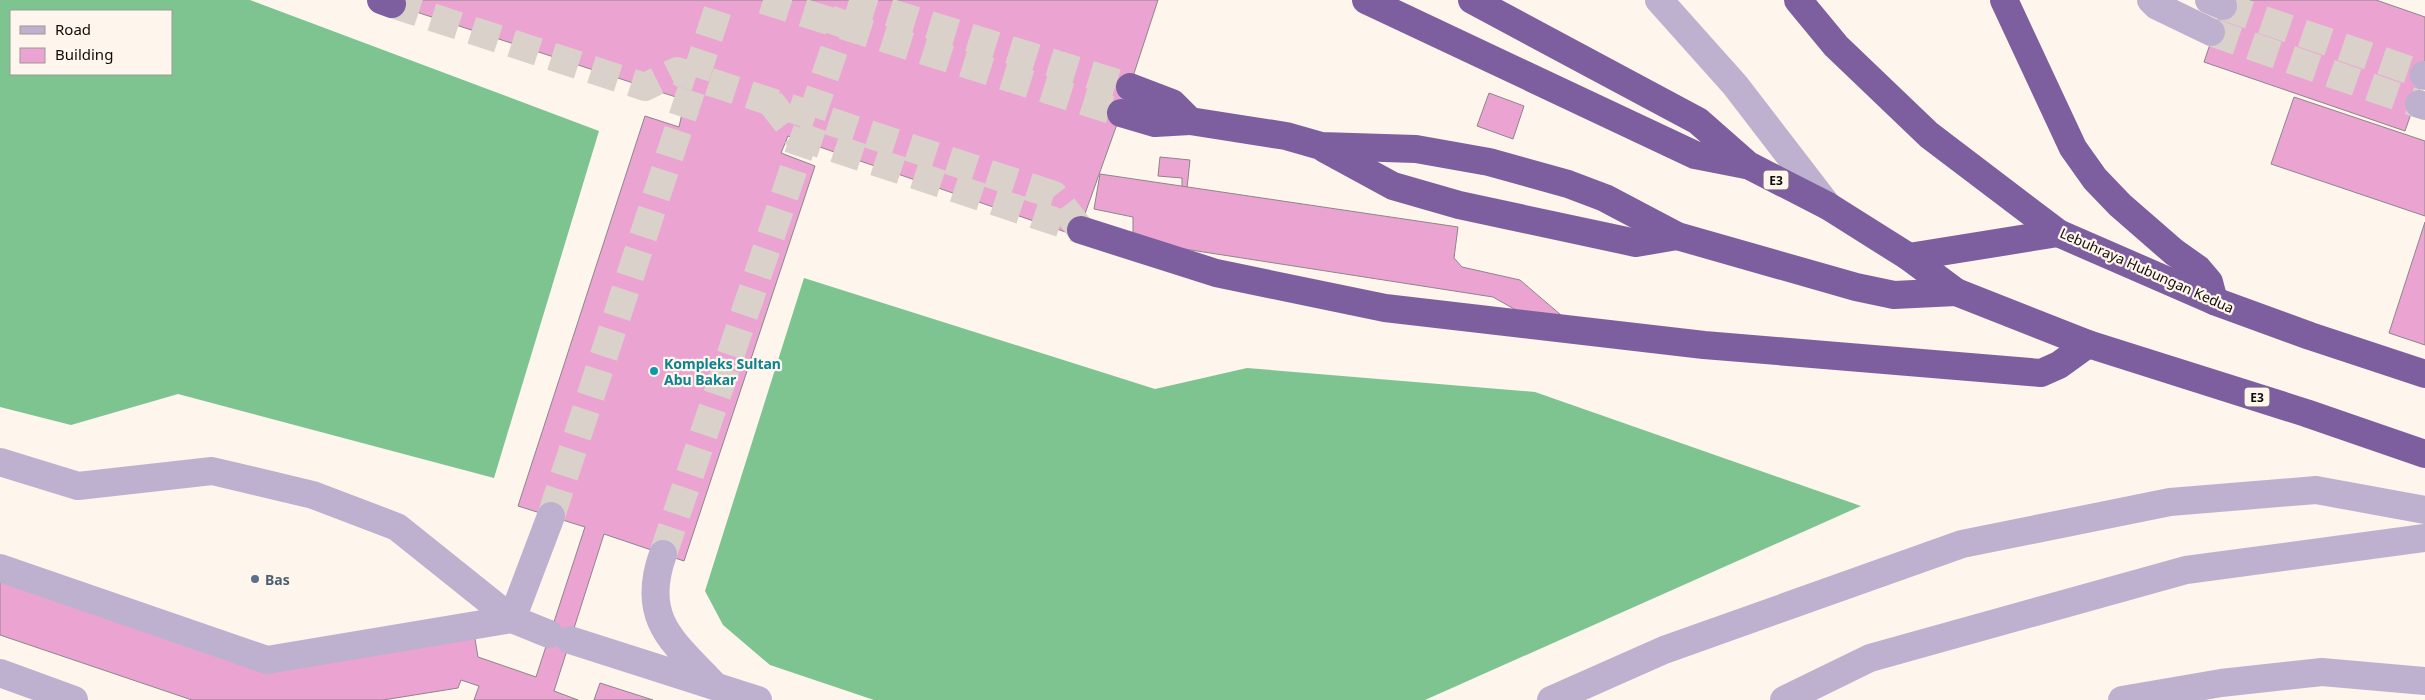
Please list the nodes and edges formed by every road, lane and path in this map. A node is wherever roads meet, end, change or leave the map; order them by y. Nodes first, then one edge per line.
1 (1366, 0) edge
2 (1472, 0) edge
3 (1659, 0) edge
4 (1798, 0) edge
5 (2004, 0) edge
6 (2151, 0) edge
7 (2211, 32) tunnel mouth
8 (1130, 87) tunnel mouth
9 (1121, 114) tunnel mouth
10 (1190, 121) junction
11 (1320, 146) junction
12 (1748, 165) junction
13 (1828, 206) junction
14 (1081, 230) dead end
15 (2058, 233) junction
16 (1677, 236) junction
17 (1909, 257) junction
18 (1956, 292) junction
19 (2214, 301) junction
20 (2088, 344) junction
21 (2425, 374) edge
22 (2425, 454) edge
23 (0, 462) edge
24 (2425, 510) edge
25 (551, 516) tunnel mouth
26 (2425, 538) edge
27 (663, 554) tunnel mouth
28 (0, 568) edge
29 (512, 619) junction
30 (0, 673) edge
31 (2425, 681) edge
32 (714, 685) junction
33 (2169, 696) edge
34 (74, 700) edge
35 (758, 700) edge
36 (1551, 700) edge
37 (1784, 700) edge
38 (2122, 700) edge

1 - 12 highway
2 - 12 highway, E3
3 - 13 lane
4 - 15 highway, Lebuhraya Hubungan Kedua
5 - 19 highway
6 - 7 lane
8 - 10 highway
9 - 10 highway
10 - 11 highway
11 - 16 highway
11 - 16 highway
12 - 13 highway, E3
13 - 17 highway, E3
14 - 20 highway
15 - 17 highway
15 - 19 highway, Lebuhraya Hubungan Kedua
16 - 18 highway
17 - 18 highway, E3
18 - 20 highway, E3
19 - 21 highway, Lebuhraya Hubungan Kedua
20 - 22 highway, E3
23 - 29 lane
24 - 36 lane
25 - 29 lane
26 - 37 lane
27 - 32 lane
28 - 29 lane
29 - 32 lane
30 - 34 lane
31 - 33 lane
32 - 35 lane
33 - 38 lane

